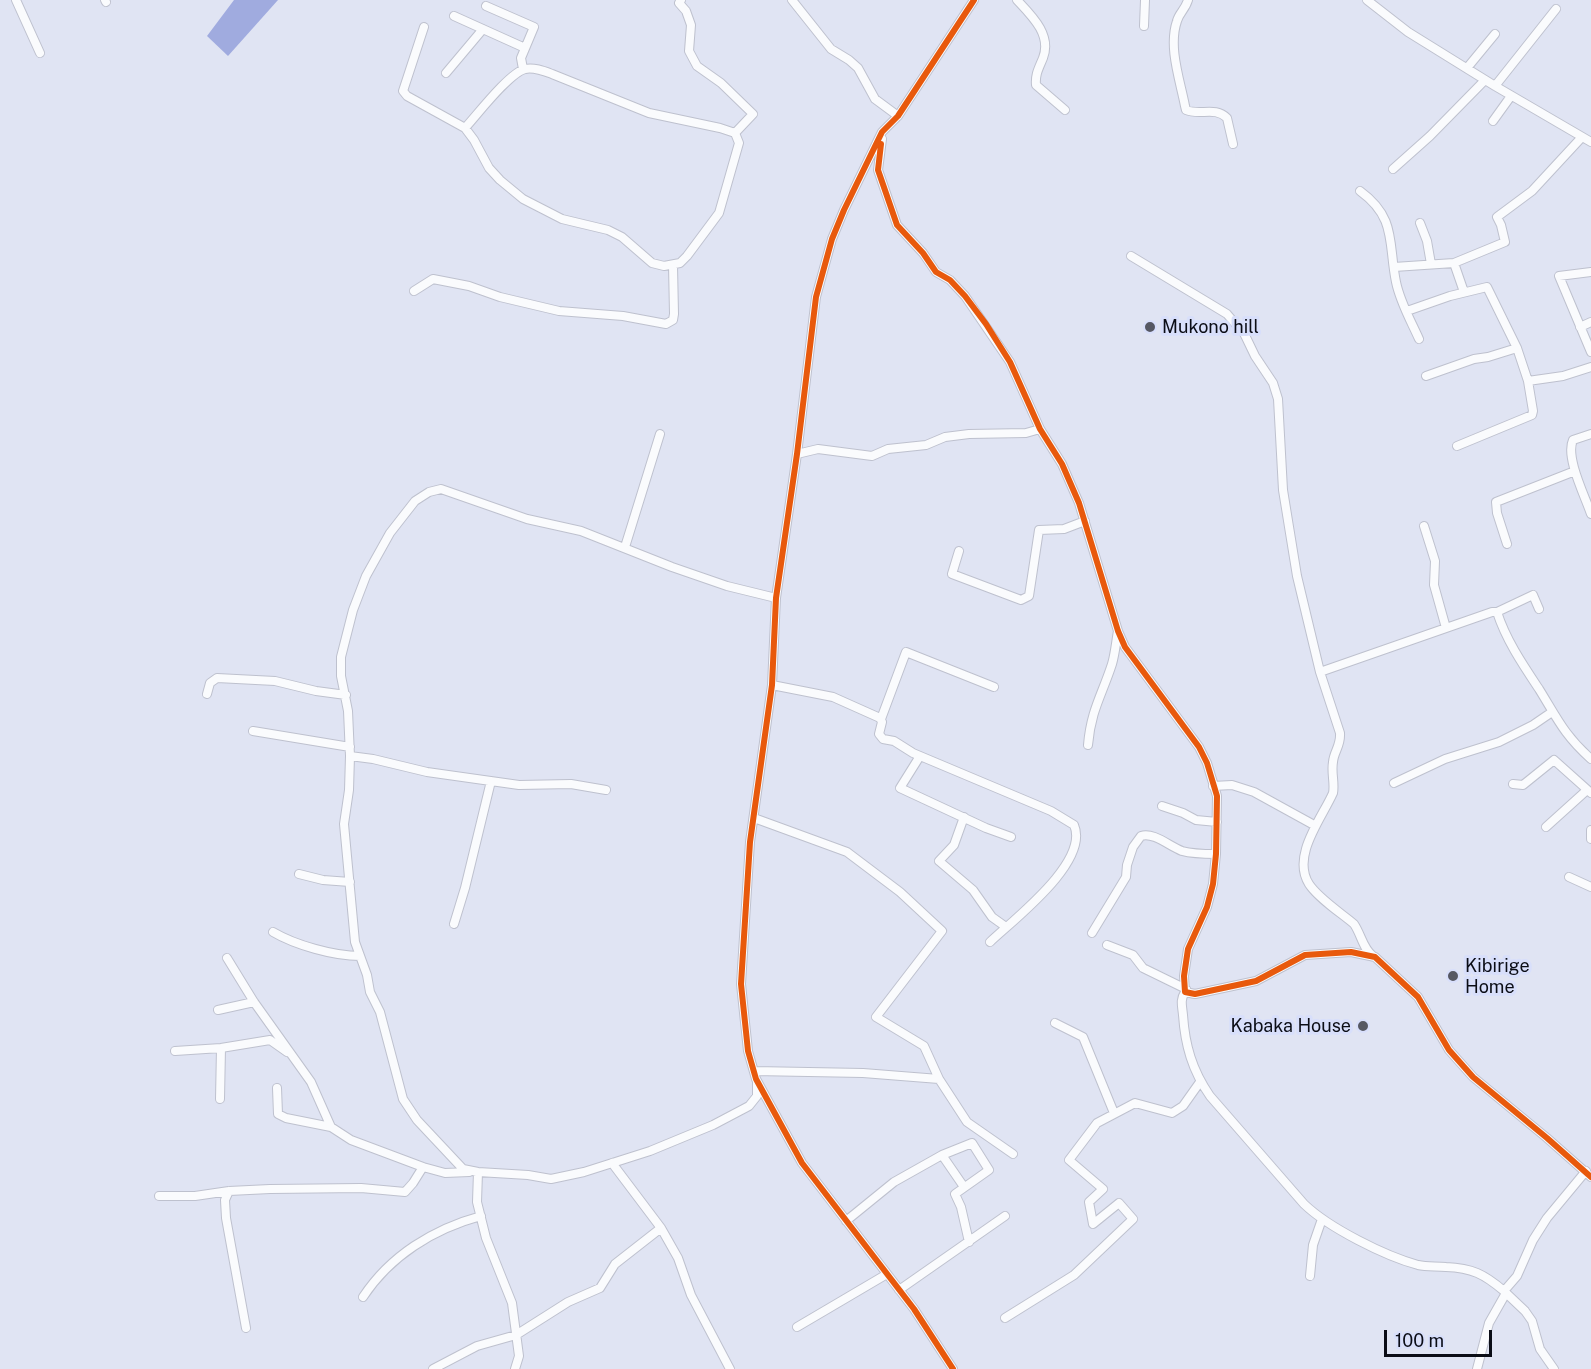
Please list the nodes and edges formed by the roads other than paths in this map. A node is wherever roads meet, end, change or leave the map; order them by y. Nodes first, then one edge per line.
1 (16, 0) edge
2 (681, 0) edge
3 (792, 0) edge
4 (974, 0) edge
5 (1017, 0) edge
6 (1145, 0) edge
7 (1188, 0) edge
8 (1367, 0) edge
9 (1383, 0) edge
10 (486, 6) dead end
11 (1378, 9) junction
12 (1556, 9) dead end
13 (454, 16) dead end
14 (1144, 26) dead end
15 (424, 27) dead end
16 (483, 29) junction
17 (1495, 34) dead end
18 (525, 48) junction
19 (40, 53) dead end
20 (1467, 68) junction
21 (523, 69) junction
22 (446, 73) dead end
23 (1485, 80) junction
24 (1495, 86) junction
25 (1511, 96) junction
26 (1065, 110) dead end
27 (898, 116) junction
28 (1493, 121) dead end
29 (465, 128) junction
30 (882, 132) junction
31 (735, 133) junction
32 (1588, 139) edge
33 (1233, 144) dead end
34 (1393, 169) dead end
35 (1360, 191) dead end
36 (1420, 223) dead end
37 (1131, 256) dead end
38 (1454, 263) junction
39 (1431, 264) junction
40 (673, 265) junction
41 (1394, 267) junction
42 (1591, 272) edge
43 (414, 291) dead end
44 (1464, 292) junction
45 (1407, 311) junction
46 (1591, 322) edge
47 (1580, 327) junction
48 (1419, 339) dead end
49 (1517, 348) junction
50 (1591, 352) edge
51 (1591, 367) edge
52 (1426, 376) dead end
53 (1528, 381) junction
54 (1041, 429) junction
55 (660, 434) dead end
56 (1591, 434) edge
57 (1457, 446) dead end
58 (797, 454) junction
59 (1575, 471) junction
60 (1591, 514) edge
61 (1085, 521) junction
62 (1424, 526) dead end
63 (1507, 544) dead end
64 (625, 547) junction
65 (959, 551) dead end
66 (776, 598) junction
67 (1539, 609) dead end
68 (1497, 612) junction
69 (1446, 628) junction
70 (1118, 632) junction
71 (1320, 672) junction
72 (772, 685) junction
73 (993, 687) dead end
74 (207, 694) dead end
75 (346, 695) junction
76 (1552, 712) junction
77 (881, 719) junction
78 (254, 731) dead end
79 (1088, 745) dead end
80 (350, 751) junction
81 (920, 756) junction
82 (1591, 759) edge
83 (491, 781) junction
84 (1394, 783) dead end
85 (1513, 784) dead end
86 (1213, 786) junction
87 (606, 790) dead end
88 (1589, 791) edge
89 (1162, 806) dead end
90 (964, 817) junction
91 (754, 818) junction
92 (1217, 822) junction
93 (1546, 827) dead end
94 (1314, 828) junction
95 (1591, 830) edge
96 (1011, 837) dead end
97 (1591, 839) edge
98 (1216, 854) junction
99 (299, 874) dead end
100 (1569, 877) dead end
101 (350, 882) junction
102 (1591, 887) edge
103 (454, 924) dead end
104 (1006, 927) junction
105 (273, 932) dead end
106 (1092, 933) dead end
107 (990, 942) dead end
108 (1107, 945) dead end
109 (360, 956) junction
110 (1375, 957) junction
111 (227, 958) dead end
112 (1186, 991) junction
113 (254, 1002) junction
114 (218, 1010) dead end
115 (1055, 1023) dead end
116 (273, 1029) junction
117 (270, 1040) junction
118 (221, 1048) junction
119 (175, 1051) dead end
120 (291, 1054) junction
121 (755, 1075) junction
122 (939, 1079) junction
123 (1200, 1082) junction
124 (277, 1088) dead end
125 (220, 1099) dead end
126 (1114, 1113) junction
127 (332, 1127) junction
128 (1013, 1154) dead end
129 (942, 1155) junction
130 (612, 1163) junction
131 (423, 1167) junction
132 (474, 1172) junction
133 (1588, 1174) edge
134 (964, 1187) junction
135 (229, 1191) junction
136 (159, 1196) dead end
137 (481, 1216) junction
138 (1005, 1216) dead end
139 (1322, 1218) junction
140 (846, 1221) junction
141 (661, 1228) junction
142 (969, 1242) junction
143 (887, 1274) junction
144 (1310, 1276) dead end
145 (900, 1290) junction
146 (1505, 1292) junction
147 (363, 1297) dead end
148 (1005, 1318) dead end
149 (797, 1326) dead end
150 (246, 1328) dead end
151 (516, 1335) junction
152 (434, 1369) edge
153 (515, 1369) edge
154 (730, 1369) edge
155 (953, 1369) edge
156 (1477, 1369) edge
157 (1554, 1369) edge

1 - 19 street
2 - 31 street
3 - 27 street
4 - 27 street
5 - 26 street
6 - 14 street
7 - 33 street
8 - 11 street
9 - 11 street
10 - 18 street
11 - 20 street
12 - 24 street
13 - 16 street
15 - 29 street
16 - 18 street
16 - 22 street
17 - 20 street
18 - 21 street
20 - 23 street
21 - 29 street
21 - 31 street
23 - 24 street
23 - 34 street
24 - 25 street
25 - 28 street
25 - 32 street
27 - 30 street
29 - 40 street
30 - 54 street
30 - 58 street
31 - 40 street
32 - 38 street
35 - 41 street
36 - 39 street
37 - 71 street
38 - 39 street
38 - 44 street
39 - 41 street
40 - 43 street
41 - 45 street
42 - 47 street
44 - 45 street
44 - 49 street
45 - 48 street
46 - 47 street
47 - 50 street
49 - 52 street
49 - 53 street
51 - 53 street
53 - 57 street
54 - 58 street
54 - 61 street
55 - 64 street
56 - 59 street
58 - 66 street
59 - 60 street
59 - 63 street
61 - 65 street
61 - 70 street
62 - 69 street
64 - 66 street
64 - 75 street
66 - 72 street
67 - 68 street
68 - 69 street
68 - 76 street
69 - 71 street
70 - 79 street
70 - 86 street
71 - 94 street
72 - 77 street
72 - 91 street
73 - 77 street
74 - 75 street
75 - 80 street
76 - 82 street
76 - 84 street
77 - 81 street
78 - 80 street
80 - 83 street
80 - 101 street
81 - 90 street
81 - 104 street
83 - 87 street
83 - 103 street
85 - 88 street
86 - 92 street
86 - 94 street
88 - 93 street
89 - 92 street
90 - 96 street
90 - 104 street
91 - 121 street
91 - 122 street
92 - 98 street
94 - 110 street
95 - 97 street
98 - 106 street
98 - 112 street
99 - 101 street
100 - 102 street
101 - 109 street
104 - 107 street
105 - 109 street
108 - 112 street
109 - 132 street
110 - 112 street
110 - 133 street
111 - 113 street
112 - 123 street
113 - 114 street
113 - 116 street
115 - 126 street
116 - 117 street
116 - 120 street
117 - 118 street
117 - 120 street
118 - 119 street
118 - 125 street
120 - 127 street
121 - 122 street
121 - 130 street
121 - 140 street
122 - 128 street
123 - 126 street
123 - 139 street
124 - 127 street
126 - 148 street
127 - 131 street
129 - 134 street
129 - 134 street
129 - 140 street
130 - 132 street
130 - 141 street
131 - 132 street
131 - 135 street
132 - 137 street
133 - 146 street
134 - 142 street
135 - 136 street
135 - 150 street
137 - 147 street
137 - 151 street
138 - 142 street
139 - 144 street
139 - 146 street
140 - 143 street
141 - 151 street
141 - 154 street
142 - 145 street
143 - 145 street
143 - 149 street
145 - 155 street
146 - 156 street
146 - 157 street
151 - 152 street
151 - 153 street

